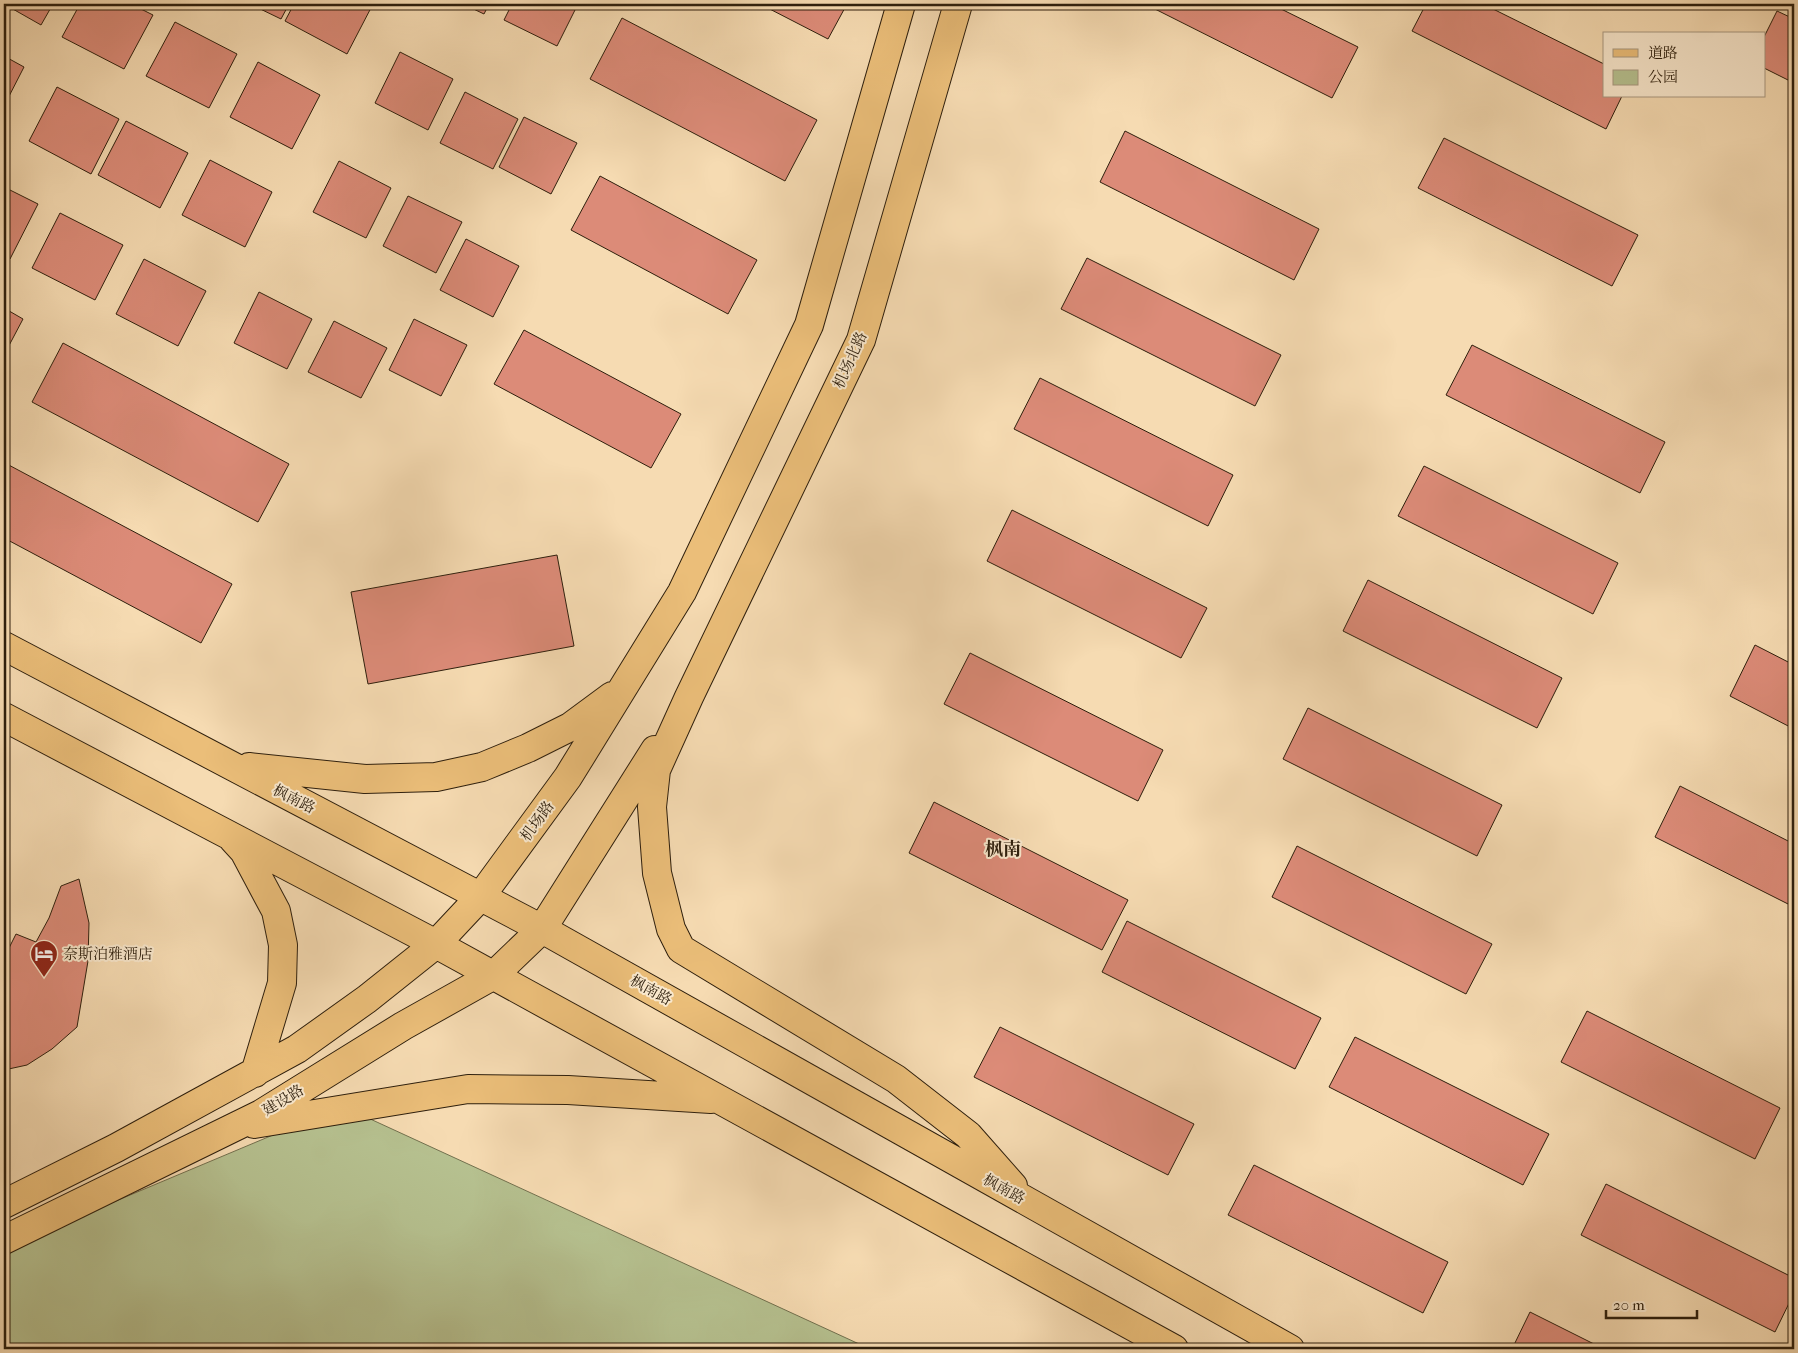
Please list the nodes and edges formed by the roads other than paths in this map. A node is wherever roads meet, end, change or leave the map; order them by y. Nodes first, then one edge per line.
1 (901, 4) edge
2 (958, 4) edge
3 (4, 646) edge
4 (624, 688) junction
5 (689, 697) junction
6 (4, 717) edge
7 (229, 765) junction
8 (228, 834) junction
9 (481, 896) junction
10 (542, 928) junction
11 (436, 944) junction
12 (494, 976) junction
13 (255, 1073) junction
14 (721, 1100) junction
15 (233, 1128) junction
16 (1029, 1203) junction
17 (4, 1204) edge
18 (4, 1240) edge
19 (1174, 1349) edge
20 (1290, 1349) edge

1 - 4 main road
2 - 5 main road, 机场北路
3 - 7 main road, 枫南路
4 - 7 main road
4 - 9 main road, 机场路
5 - 10 main road
5 - 16 main road
6 - 8 main road
7 - 9 main road, 枫南路
8 - 11 main road
8 - 13 main road
9 - 10 main road, 枫南路
9 - 11 main road, 机场路
10 - 12 main road, 建设路
10 - 16 main road, 枫南路
11 - 12 main road
11 - 13 main road
12 - 14 main road
12 - 15 main road, 建设路
13 - 17 main road
14 - 15 main road
14 - 19 main road
15 - 18 main road, 建设路
16 - 20 main road, 枫南路

